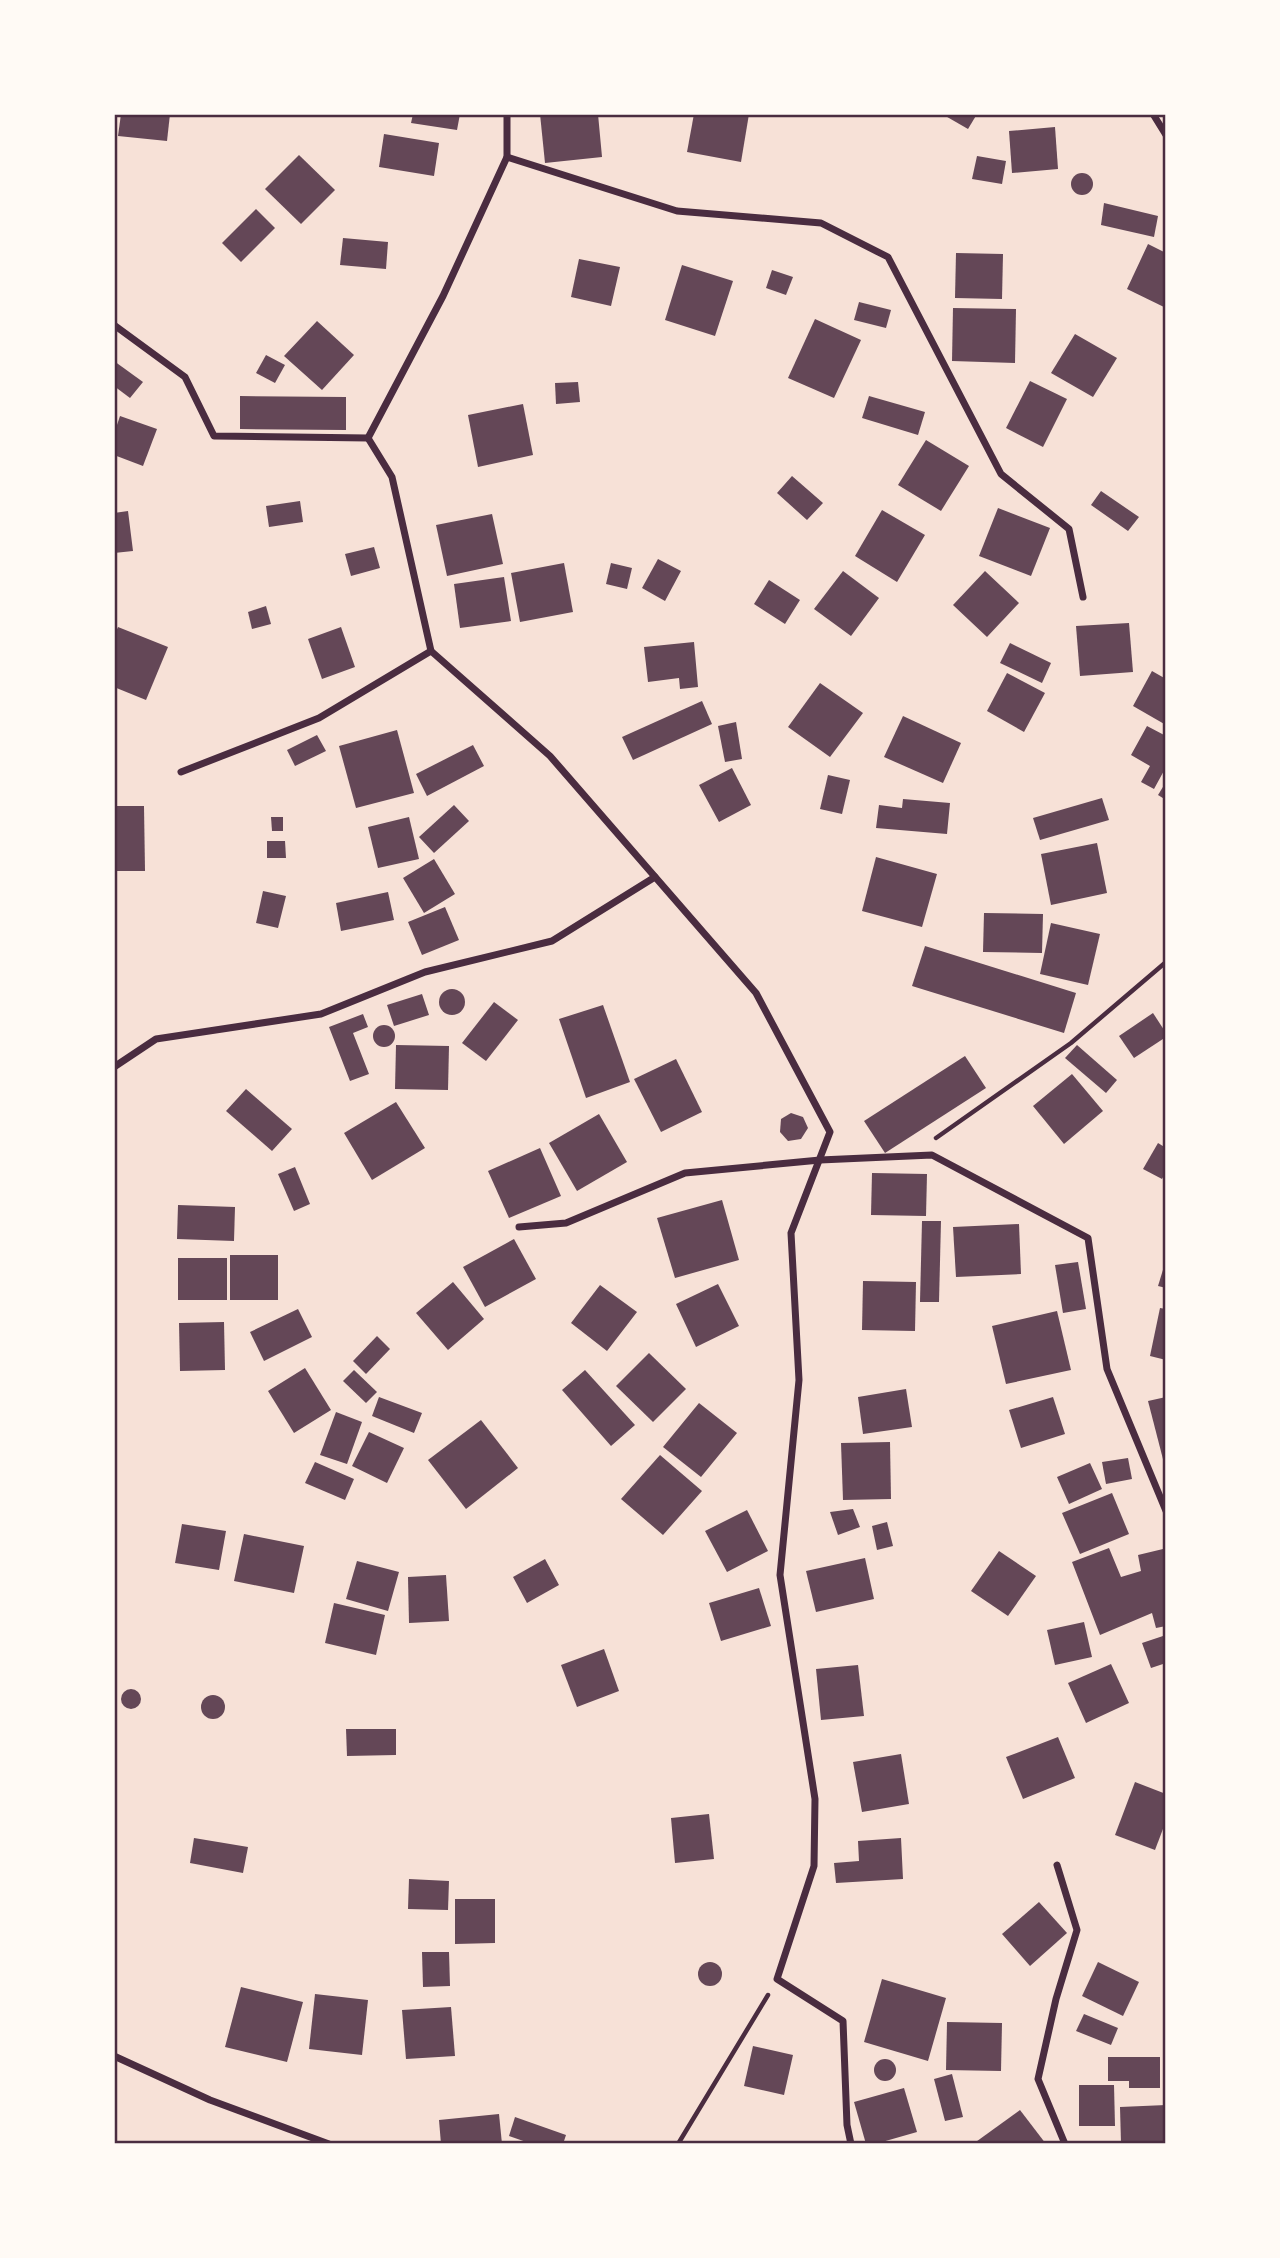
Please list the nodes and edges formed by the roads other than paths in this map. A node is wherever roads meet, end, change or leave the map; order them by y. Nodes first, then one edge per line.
1 (507, 114) edge
2 (1153, 114) edge
3 (1166, 135) edge
4 (507, 157) junction
5 (114, 325) edge
6 (368, 438) junction
7 (1083, 597) dead end
8 (432, 651) junction
9 (181, 772) dead end
10 (655, 877) junction
11 (114, 1067) edge
12 (820, 1160) junction
13 (519, 1227) dead end
14 (1166, 1511) edge
15 (1057, 1865) dead end
16 (114, 2056) edge
17 (329, 2144) edge
18 (850, 2144) edge
19 (1065, 2144) edge

1 - 4 street
2 - 3 street
4 - 6 street
4 - 7 street
5 - 6 street
6 - 8 street
8 - 9 street
8 - 10 street
10 - 11 street
10 - 12 street
12 - 13 street
12 - 14 street
12 - 18 street
15 - 19 street
16 - 17 street

